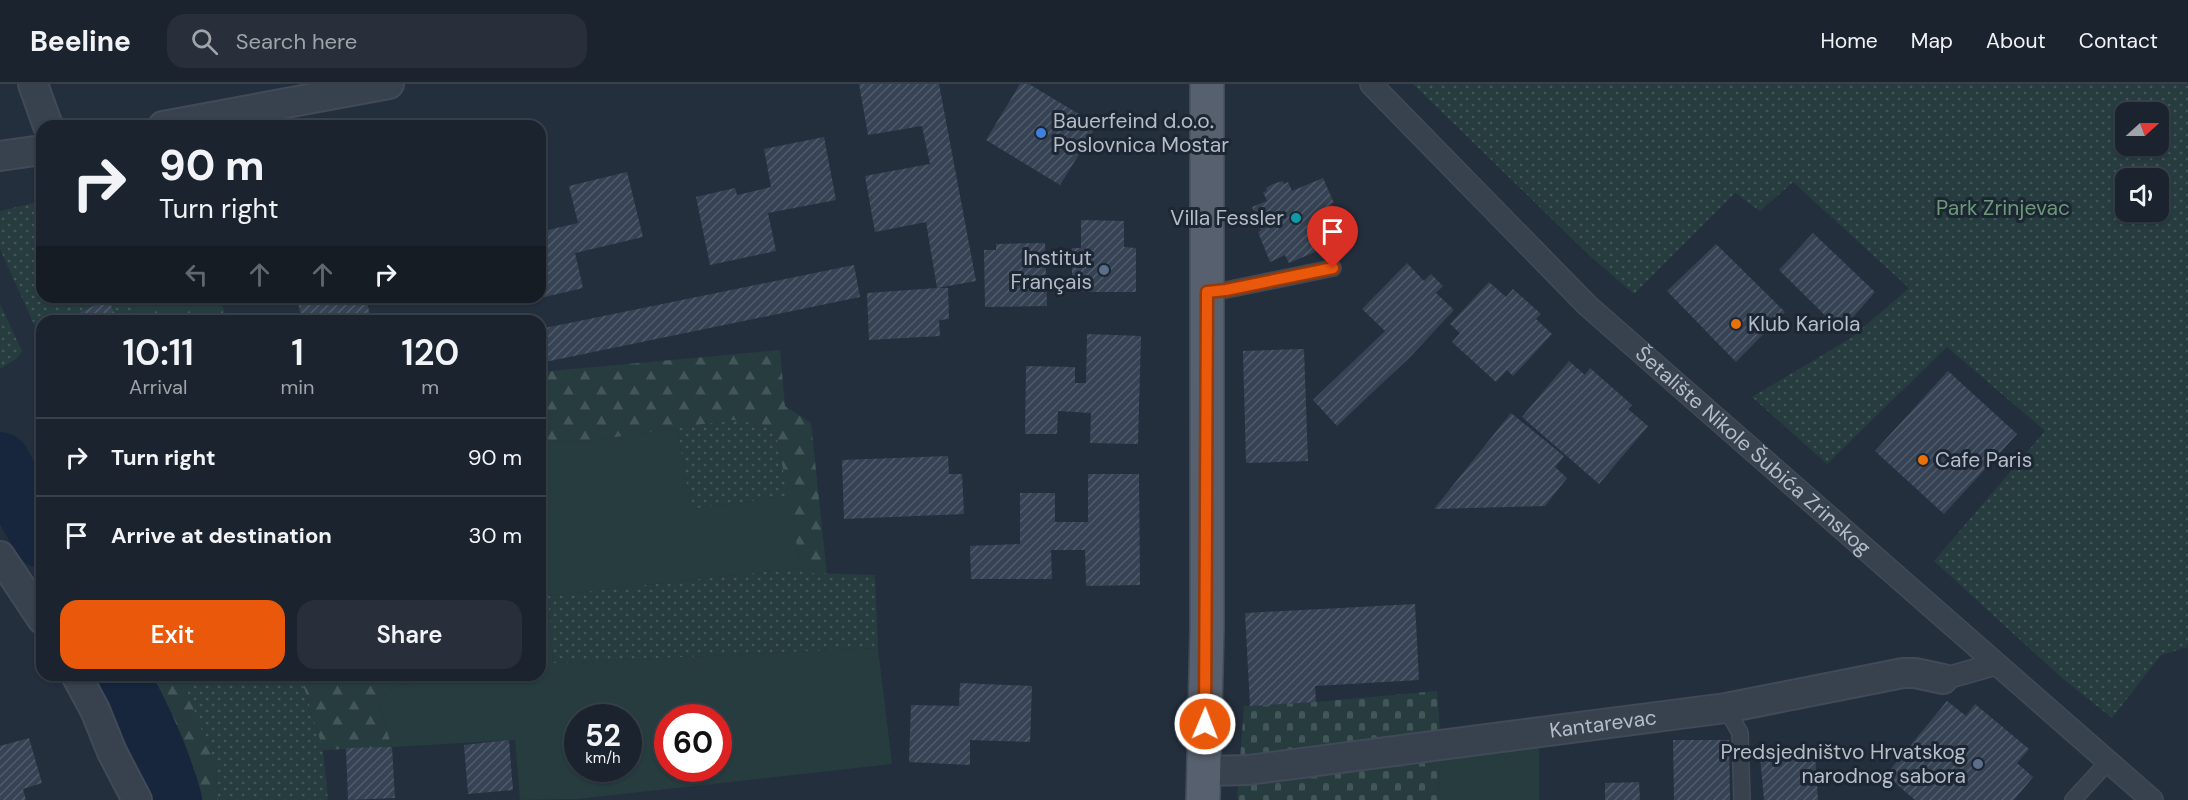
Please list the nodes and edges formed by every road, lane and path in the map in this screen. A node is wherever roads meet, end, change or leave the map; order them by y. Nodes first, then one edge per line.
1 (33, 84) edge
2 (389, 84) edge
3 (1207, 84) edge
4 (1371, 84) edge
5 (46, 120) edge
6 (195, 120) edge
7 (36, 151) edge
8 (0, 156) edge
9 (1333, 268) dead end
10 (1207, 292) junction
11 (0, 556) edge
12 (36, 610) edge
13 (1996, 664) junction
14 (1943, 679) joint
15 (79, 681) edge
16 (1726, 708) junction
17 (2108, 762) junction
18 (1204, 785) edge
19 (137, 800) edge
20 (1742, 800) edge
21 (2073, 800) edge
22 (2152, 800) edge

1 - 5 street
2 - 6 street
3 - 10 main road
4 - 13 street, Šetalište Nikole Šubića Zrinskog
7 - 8 street
9 - 10 lane
10 - 18 main road
11 - 12 street
13 - 14 street, Kantarevac
13 - 17 street, Šetalište Nikole Šubića Zrinskog
14 - 16 street, Kantarevac
15 - 19 street
16 - 18 street, Kantarevac
16 - 20 lane
17 - 21 lane
17 - 22 street, Šetalište Nikole Šubića Zrinskog

